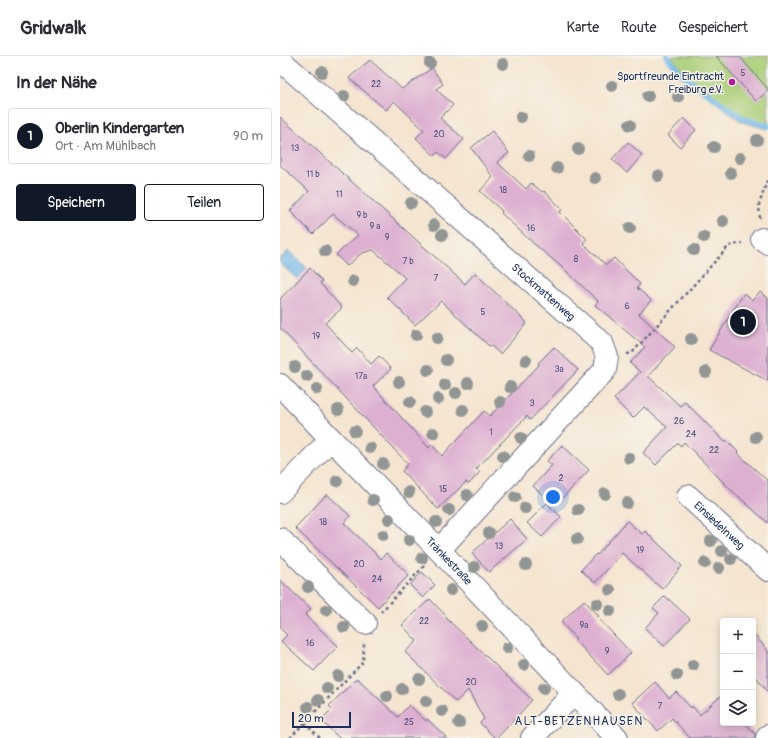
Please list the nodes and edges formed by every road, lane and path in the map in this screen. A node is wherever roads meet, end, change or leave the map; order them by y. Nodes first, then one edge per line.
1 (280, 60) edge
2 (768, 178) edge
3 (765, 241) edge
4 (607, 357) junction
5 (280, 385) edge
6 (331, 439) junction
7 (280, 492) edge
8 (688, 496) dead end
9 (280, 539) edge
10 (439, 550) junction
11 (768, 570) edge
12 (365, 622) dead end
13 (574, 693) junction
14 (305, 723) dead end
15 (320, 738) edge
16 (532, 738) edge
17 (617, 738) edge

1 - 4 street, Stockmattenweg
2 - 3 path
3 - 4 path
4 - 10 street
5 - 6 street, Tränkestraße
6 - 7 street
6 - 10 street, Tränkestraße
8 - 11 street, Einsiedelnweg
9 - 12 street
10 - 13 street, Tränkestraße
13 - 16 street
13 - 17 street, Tränkestraße
14 - 15 path

